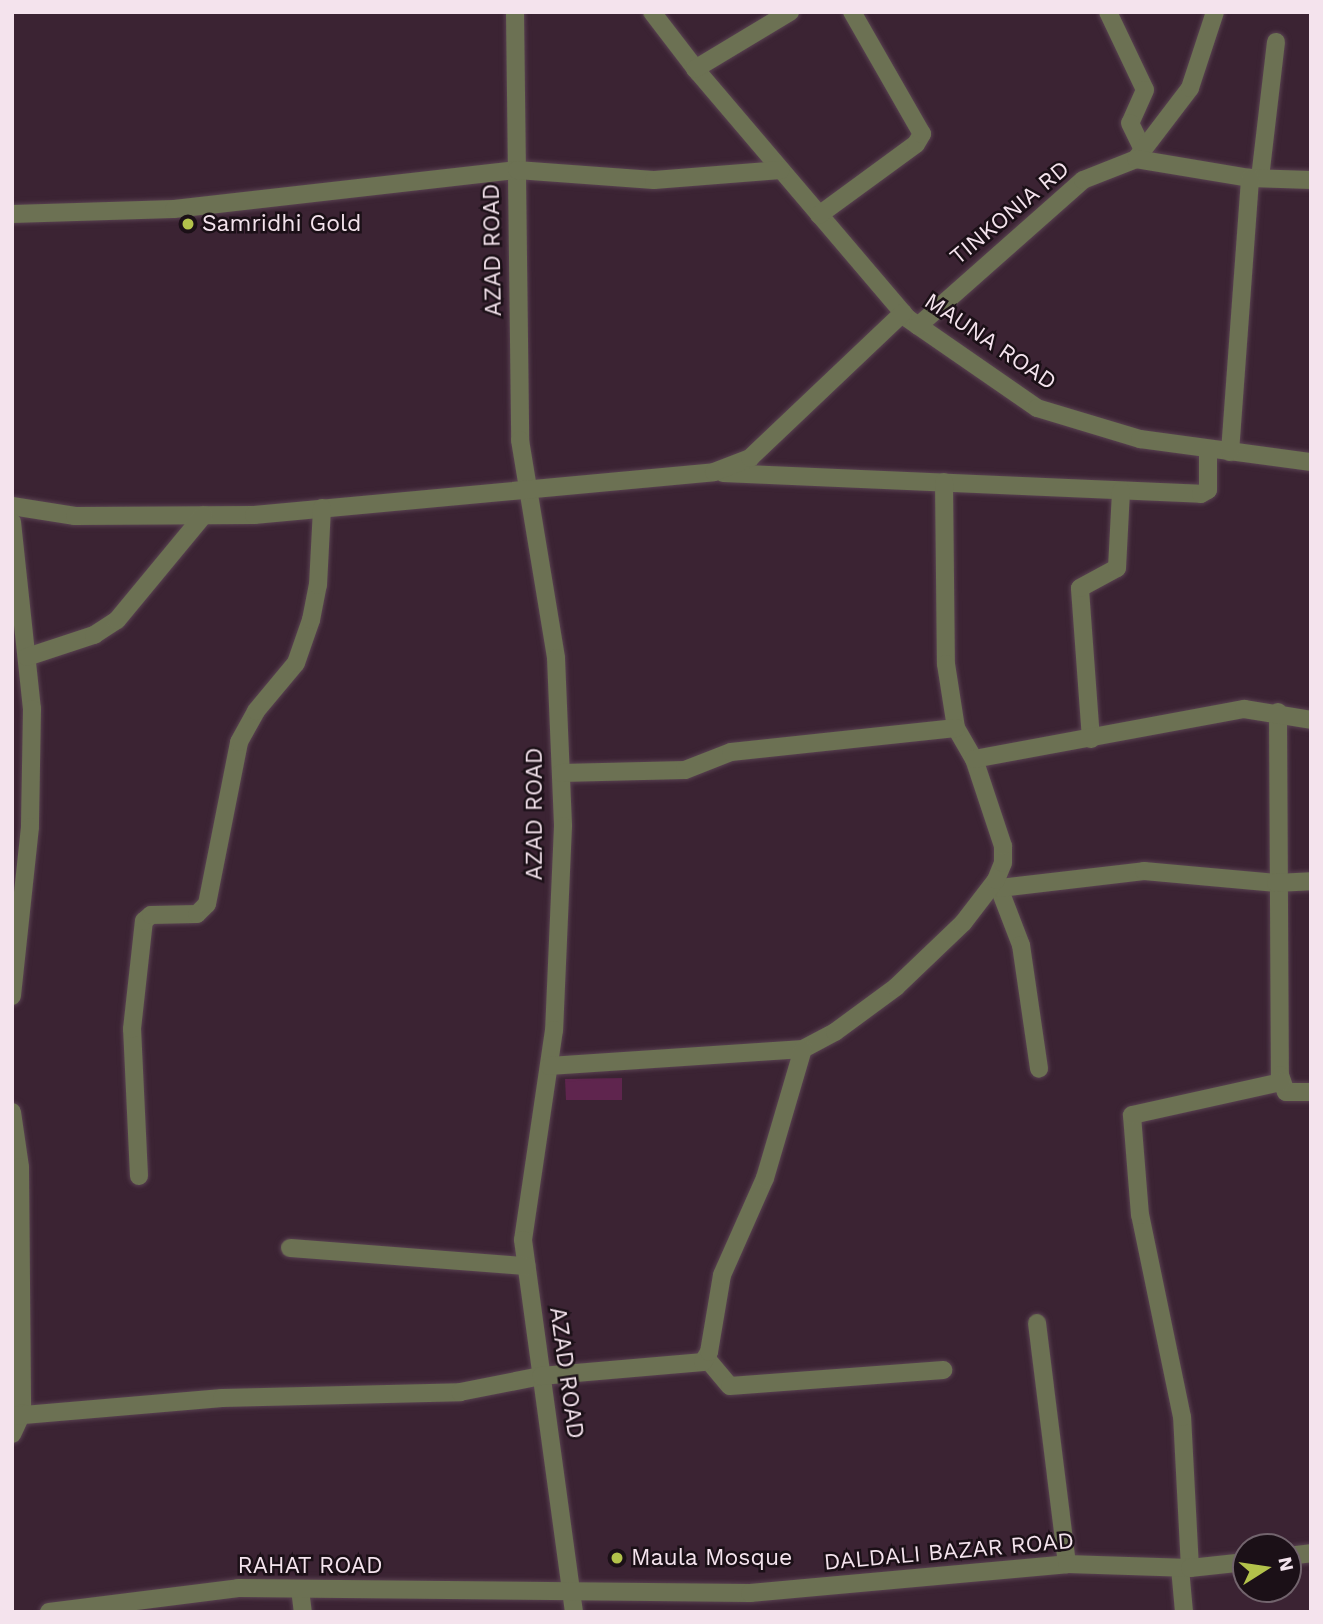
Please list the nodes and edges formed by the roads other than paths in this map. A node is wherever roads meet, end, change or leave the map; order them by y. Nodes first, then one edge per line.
1 (515, 12) edge
2 (652, 12) edge
3 (790, 12) edge
4 (852, 12) edge
5 (1108, 12) edge
6 (1215, 12) edge
7 (1276, 42) dead end
8 (695, 69) junction
9 (1140, 155) junction
10 (517, 170) junction
11 (780, 170) junction
12 (1255, 178) junction
13 (1311, 180) edge
14 (12, 214) edge
15 (819, 215) junction
16 (902, 313) junction
17 (918, 326) junction
18 (1208, 449) junction
19 (1230, 452) junction
20 (1311, 462) edge
21 (714, 472) junction
22 (944, 482) junction
23 (525, 488) junction
24 (1121, 491) junction
25 (12, 506) edge
26 (322, 508) junction
27 (204, 515) junction
28 (12, 522) edge
29 (27, 657) junction
30 (1278, 712) junction
31 (1311, 720) edge
32 (956, 728) junction
33 (1091, 740) junction
34 (974, 759) junction
35 (561, 773) junction
36 (1311, 881) edge
37 (1276, 883) junction
38 (998, 884) junction
39 (12, 996) edge
40 (803, 1049) junction
41 (549, 1066) junction
42 (1039, 1069) dead end
43 (1281, 1082) junction
44 (1311, 1092) edge
45 (12, 1112) edge
46 (16, 1168) edge
47 (139, 1176) dead end
48 (290, 1248) dead end
49 (526, 1266) junction
50 (1037, 1323) dead end
51 (707, 1359) junction
52 (943, 1370) dead end
53 (541, 1377) junction
54 (17, 1414) edge
55 (12, 1434) edge
56 (1232, 1563) edge
57 (1067, 1564) junction
58 (1185, 1568) junction
59 (300, 1589) junction
60 (573, 1593) junction
61 (49, 1612) edge
62 (303, 1612) edge
63 (574, 1612) edge
64 (1184, 1612) edge

1 - 10 street, AZAD ROAD
2 - 8 street, MAUNA ROAD
3 - 8 street
4 - 15 street
5 - 9 street
6 - 9 street
7 - 12 street
8 - 11 street, MAUNA ROAD
9 - 12 street
9 - 17 street, TINKONIA RD
10 - 11 street
10 - 14 street
10 - 23 street, AZAD ROAD
11 - 15 street, MAUNA ROAD
12 - 13 street
12 - 19 street
15 - 16 street, MAUNA ROAD
16 - 17 street, MAUNA ROAD
16 - 21 street
17 - 18 street, MAUNA ROAD
18 - 19 street, MAUNA ROAD
18 - 24 street
19 - 20 street, MAUNA ROAD
21 - 22 street
21 - 23 street
22 - 24 street
22 - 32 street
23 - 26 street
23 - 35 street, AZAD ROAD
24 - 33 street
25 - 27 street
26 - 27 street
26 - 47 street
27 - 29 street
28 - 29 street
29 - 39 street
30 - 31 street
30 - 33 street
30 - 37 street
32 - 34 street
32 - 35 street
33 - 34 street
34 - 38 street
35 - 41 street, AZAD ROAD
36 - 37 street
37 - 38 street
37 - 43 street
38 - 40 street
38 - 42 street
40 - 41 street
40 - 51 street
41 - 49 street, AZAD ROAD
43 - 44 street
43 - 58 street
45 - 46 street
46 - 54 street
48 - 49 street
49 - 53 street, AZAD ROAD
50 - 57 street
51 - 52 street
51 - 53 street
53 - 54 street
53 - 60 street, AZAD ROAD
54 - 55 street
56 - 58 street, DALDALI BAZAR ROAD
57 - 58 street, DALDALI BAZAR ROAD
57 - 60 street, DALDALI BAZAR ROAD
58 - 64 street
59 - 60 street, RAHAT ROAD
59 - 61 street, RAHAT ROAD
59 - 62 street
60 - 63 street, AZAD ROAD

